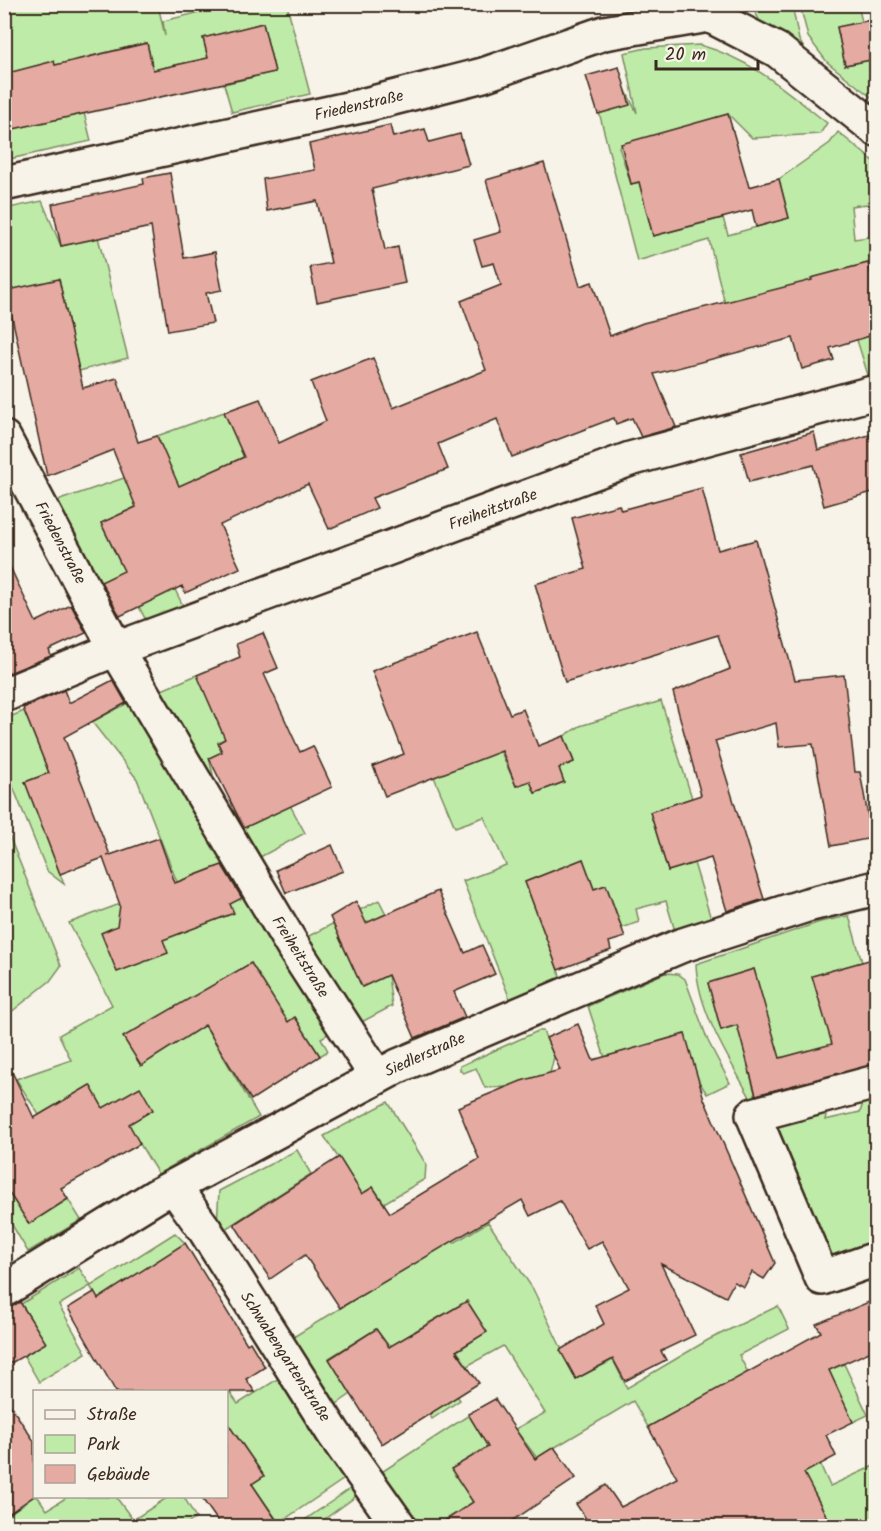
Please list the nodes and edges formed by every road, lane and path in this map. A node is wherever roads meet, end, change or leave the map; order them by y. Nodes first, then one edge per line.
1 (713, 10) edge
2 (876, 129) edge
3 (4, 184) edge
4 (876, 392) edge
5 (4, 438) edge
6 (116, 648) junction
7 (4, 695) edge
8 (876, 888) edge
9 (377, 1077) junction
10 (876, 1082) edge
11 (174, 1186) junction
12 (876, 1259) edge
13 (4, 1290) edge
14 (399, 1527) edge

1 - 2 street
1 - 3 street, Friedenstraße
4 - 6 street, Freiheitstraße
5 - 6 street, Friedenstraße
6 - 7 street, Freiheitstraße
6 - 9 street, Freiheitstraße
8 - 9 street, Siedlerstraße
9 - 11 street, Siedlerstraße
10 - 12 street
11 - 13 street, Siedlerstraße
11 - 14 street, Schwabengartenstraße

